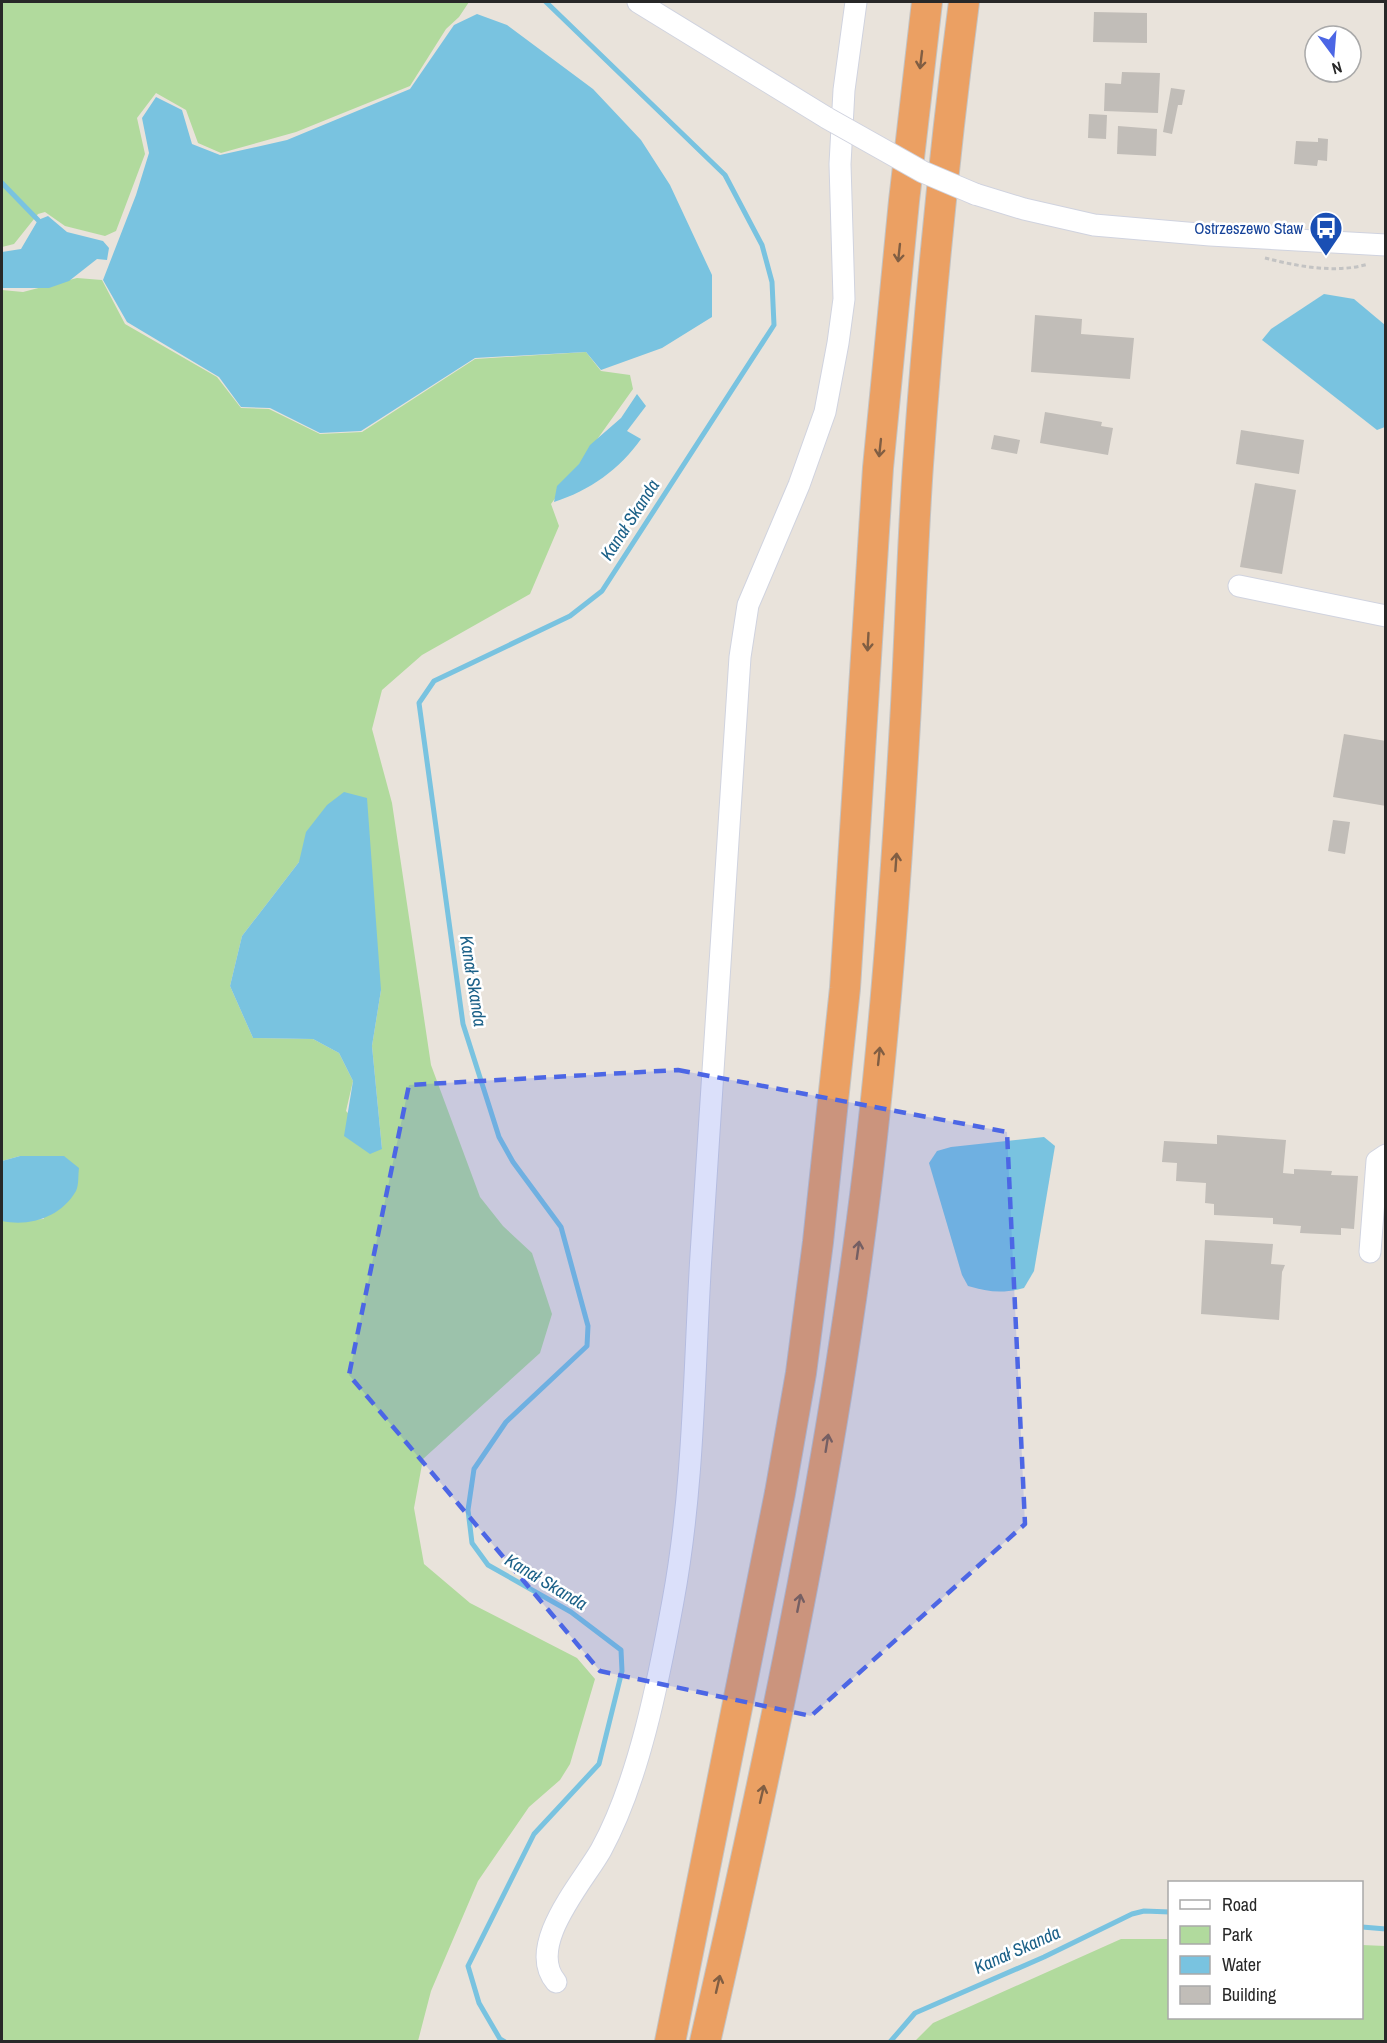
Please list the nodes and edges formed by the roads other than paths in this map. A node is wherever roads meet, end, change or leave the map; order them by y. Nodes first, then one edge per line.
1 (638, 2) edge
2 (856, 2) edge
3 (927, 2) edge
4 (964, 2) edge
5 (1386, 245) edge
6 (1239, 586) dead end
7 (1386, 616) edge
8 (1386, 1155) edge
9 (1370, 1252) dead end
10 (556, 1982) dead end
11 (670, 2042) edge
12 (705, 2042) edge

1 - 5 street, bridge
2 - 10 street
3 -> 11 highway
12 -> 4 highway
6 - 7 street
8 - 9 street

